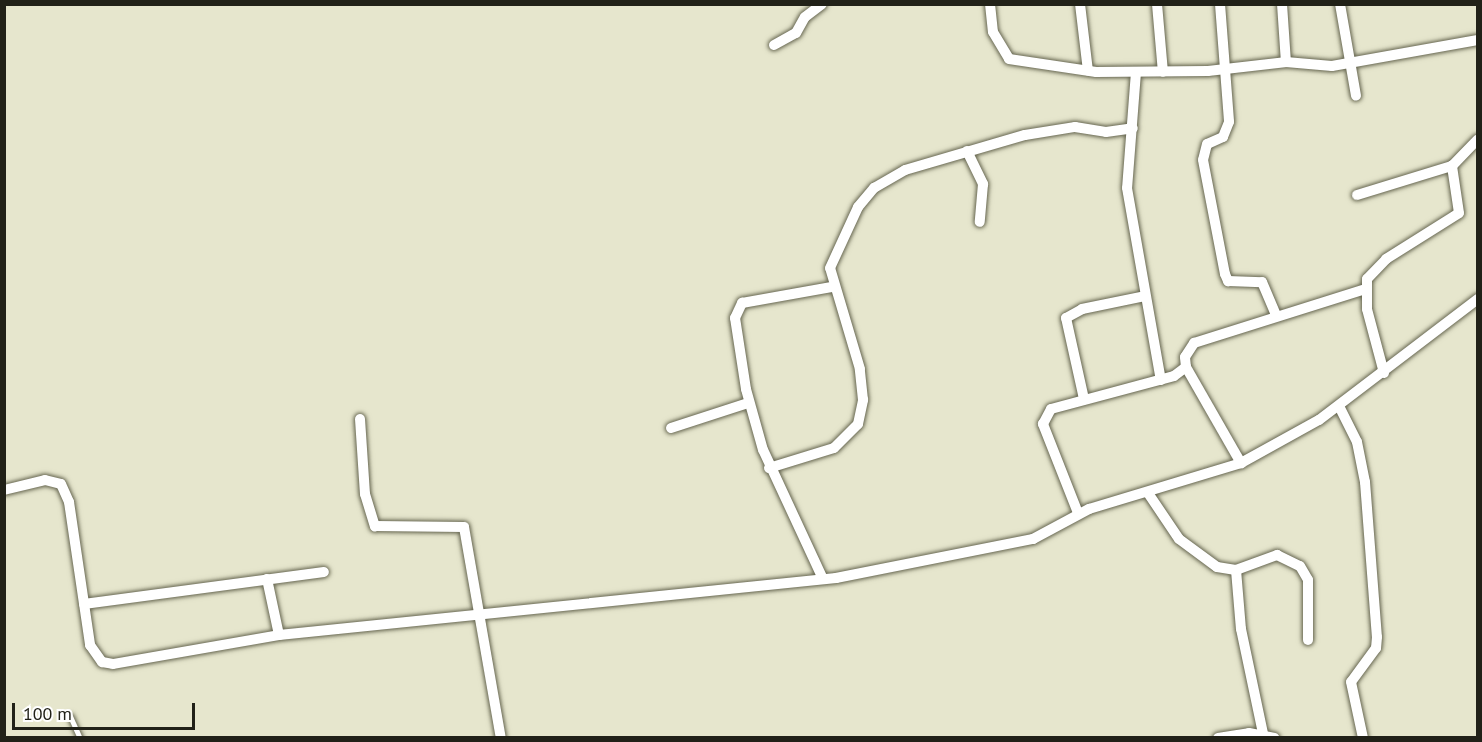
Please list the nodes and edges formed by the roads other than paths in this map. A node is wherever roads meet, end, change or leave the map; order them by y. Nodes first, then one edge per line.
1 (822, 4) edge
2 (990, 4) edge
3 (1080, 4) edge
4 (1157, 4) edge
5 (1220, 4) edge
6 (1282, 4) edge
7 (1340, 4) edge
8 (1478, 40) edge
9 (774, 45) dead end
10 (1286, 62) junction
11 (1349, 62) junction
12 (1224, 69) junction
13 (1088, 71) junction
14 (1136, 72) junction
15 (1163, 72) junction
16 (1356, 96) dead end
17 (1133, 128) junction
18 (1478, 139) edge
19 (967, 151) junction
20 (1452, 166) junction
21 (1357, 195) dead end
22 (980, 222) dead end
23 (832, 287) junction
24 (1365, 288) junction
25 (1145, 296) junction
26 (1478, 299) edge
27 (1276, 315) junction
28 (1186, 367) junction
29 (1384, 373) junction
30 (1161, 380) junction
31 (1084, 399) junction
32 (748, 403) junction
33 (1339, 406) junction
34 (360, 419) dead end
35 (671, 428) dead end
36 (1241, 463) junction
37 (769, 468) junction
38 (4, 490) edge
39 (1148, 494) junction
40 (1078, 513) junction
41 (1236, 570) junction
42 (324, 572) dead end
43 (267, 579) junction
44 (823, 579) junction
45 (84, 604) junction
46 (477, 614) junction
47 (279, 635) junction
48 (1308, 639) dead end
49 (70, 716) dead end
50 (1263, 734) junction
51 (80, 738) edge
52 (501, 738) edge
53 (1218, 738) edge
54 (1275, 738) edge
55 (1363, 738) edge

1 - 9 street
2 - 13 street
3 - 13 street
4 - 15 street
5 - 12 street
6 - 10 street
7 - 11 street
8 - 11 street
10 - 11 street
10 - 12 street
11 - 16 street
12 - 15 street
12 - 27 street
13 - 14 street
14 - 15 street
14 - 17 street
17 - 19 street
17 - 25 street
18 - 20 street
19 - 22 street
19 - 23 street
20 - 21 street
20 - 24 street
23 - 32 street
23 - 37 street
24 - 27 street
24 - 29 street
25 - 30 street
25 - 31 street
26 - 29 street
27 - 28 street
28 - 30 street
28 - 36 street
29 - 33 street
30 - 31 street
31 - 40 street
32 - 35 street
32 - 37 street
33 - 36 street
33 - 55 street
34 - 46 street
36 - 39 street
37 - 44 street
38 - 45 street
39 - 40 street
39 - 41 street
40 - 44 street
41 - 48 street
41 - 50 street
42 - 43 street
43 - 45 street
43 - 47 street
44 - 46 street
45 - 47 street
46 - 47 street
46 - 52 street
49 - 51 lane
50 - 53 street
50 - 54 street

